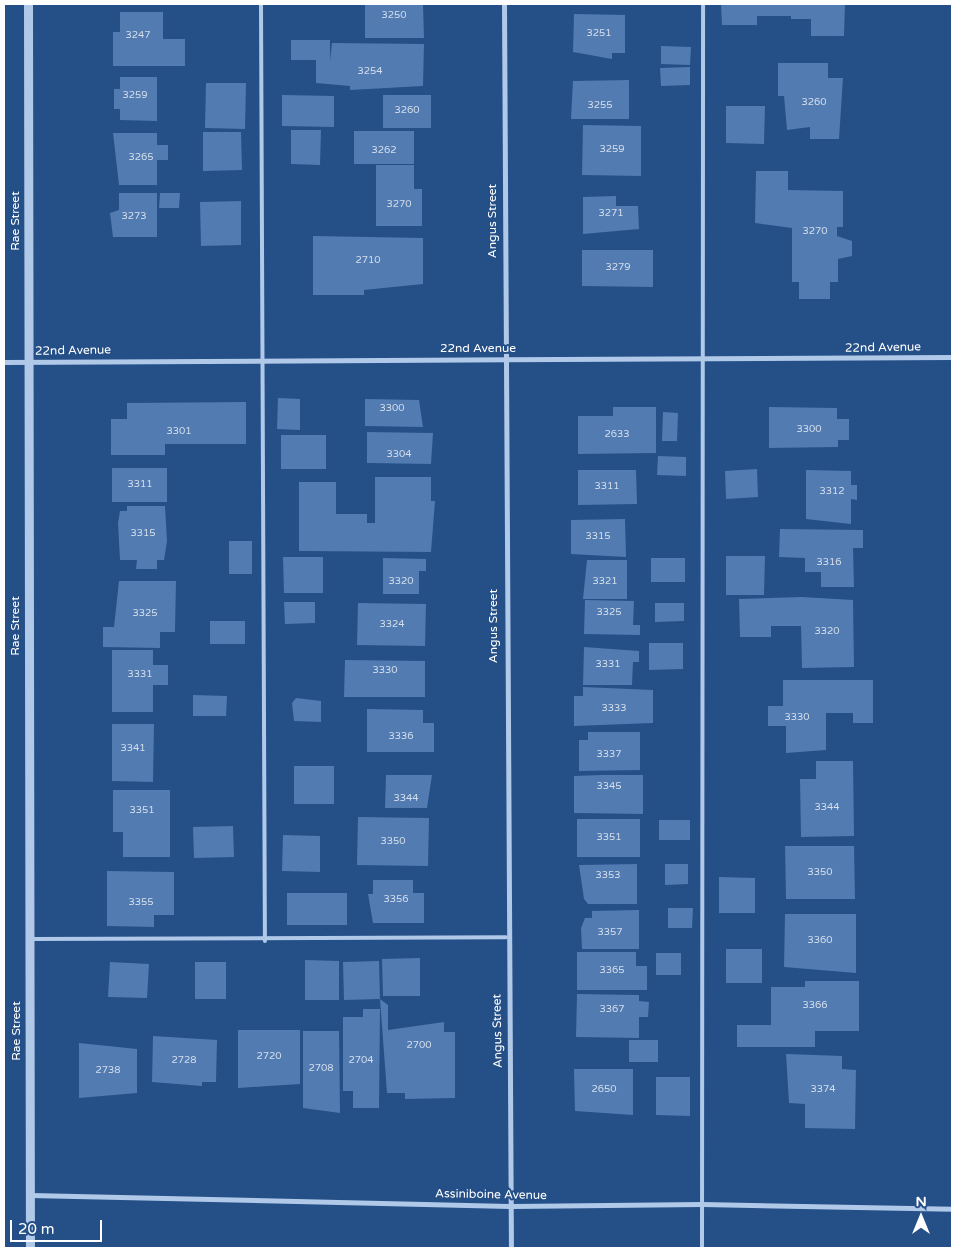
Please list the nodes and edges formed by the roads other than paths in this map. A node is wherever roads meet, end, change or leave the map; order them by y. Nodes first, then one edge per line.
1 (28, 4) edge
2 (261, 4) edge
3 (504, 4) edge
4 (703, 4) edge
5 (952, 357) edge
6 (261, 358) junction
7 (503, 360) junction
8 (701, 361) junction
9 (4, 362) edge
10 (28, 362) junction
11 (506, 937) junction
12 (29, 939) junction
13 (265, 941) junction
14 (30, 1195) junction
15 (702, 1204) junction
16 (512, 1206) junction
17 (952, 1209) edge
18 (30, 1248) edge
19 (511, 1248) edge
20 (702, 1248) edge

1 - 10 street, Rae Street
2 - 6 lane
3 - 7 street, Angus Street
4 - 8 lane
5 - 8 street, 22nd Avenue
6 - 7 street, 22nd Avenue
6 - 10 street, 22nd Avenue
6 - 13 lane
7 - 8 street, 22nd Avenue
7 - 11 street, Angus Street
8 - 15 lane
9 - 10 street, 22nd Avenue
10 - 12 street, Rae Street
11 - 13 lane
11 - 16 street, Angus Street
12 - 13 lane
12 - 14 street, Rae Street
14 - 16 street, Assiniboine Avenue
14 - 18 street, Rae Street
15 - 16 street, Assiniboine Avenue
15 - 17 street, Assiniboine Avenue
15 - 20 lane
16 - 19 street, Angus Street

